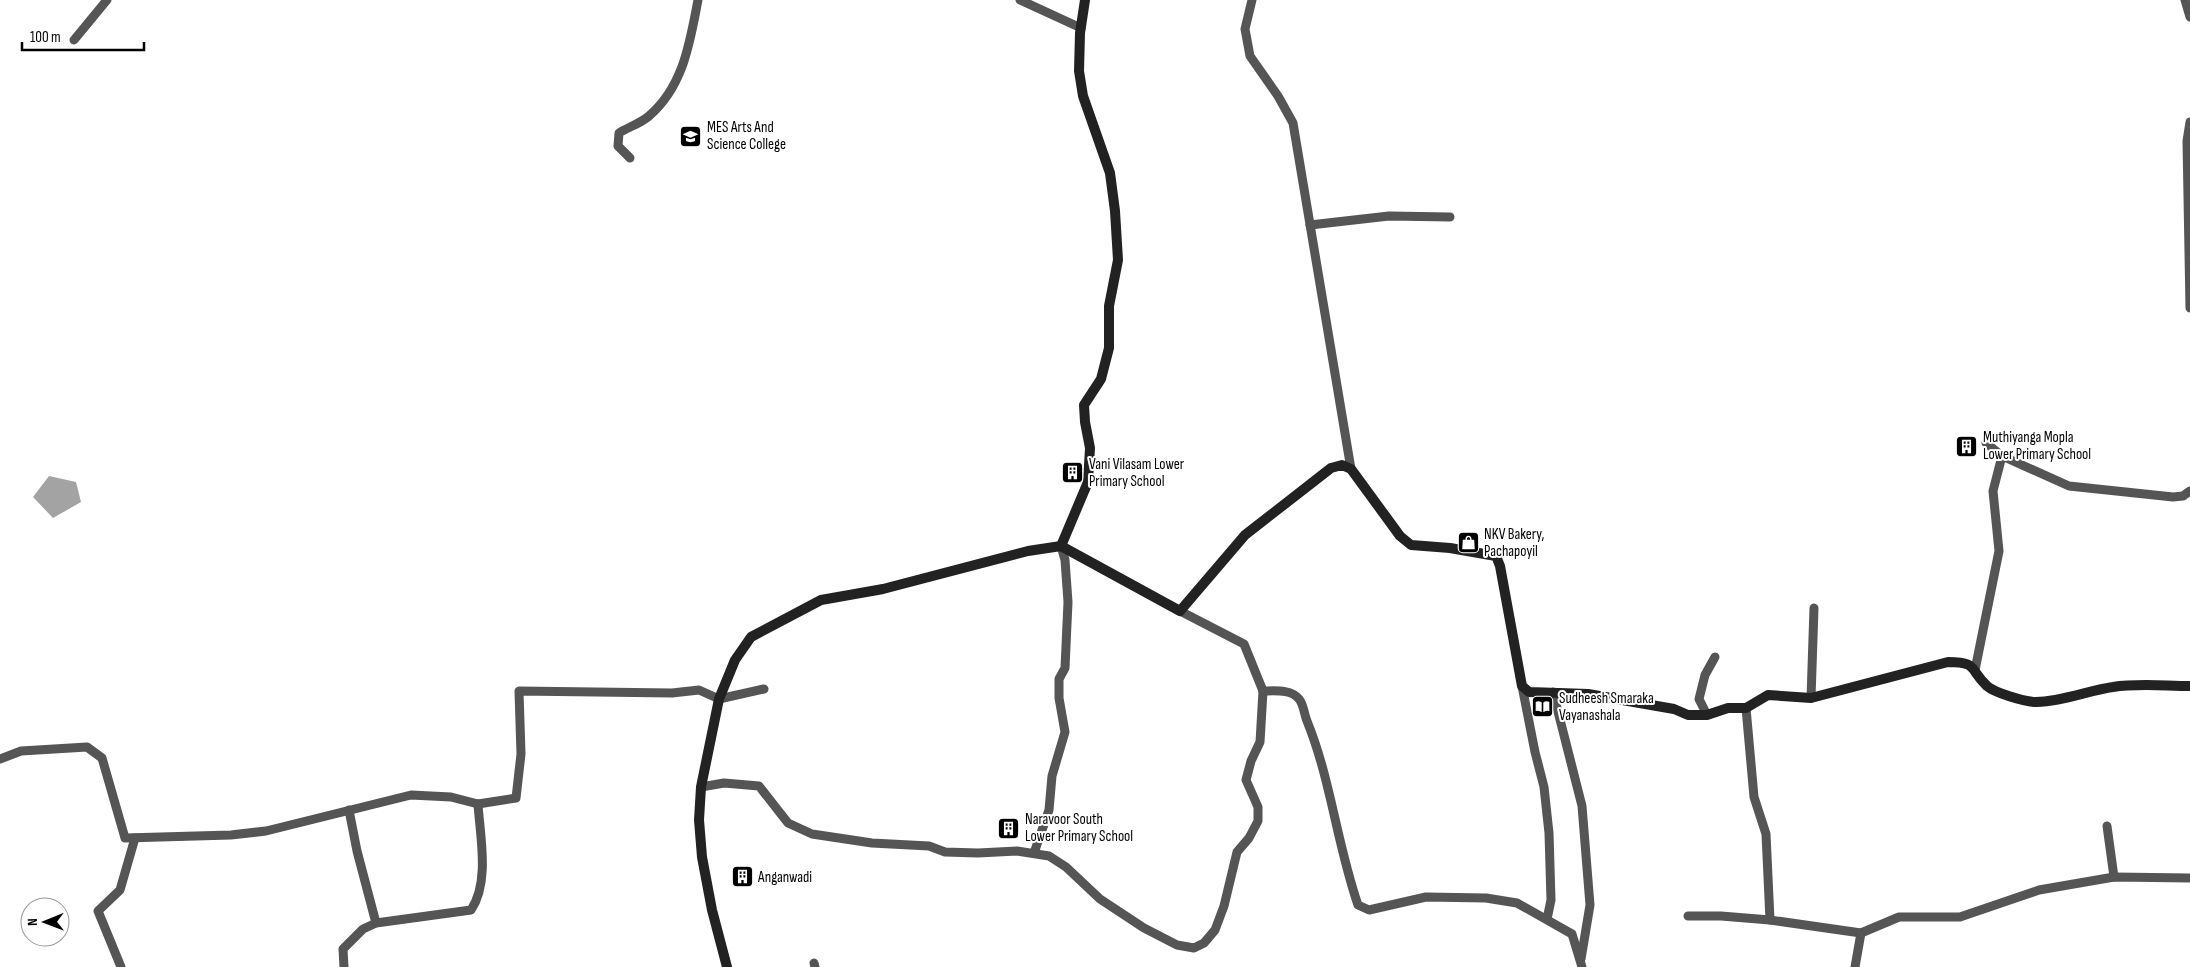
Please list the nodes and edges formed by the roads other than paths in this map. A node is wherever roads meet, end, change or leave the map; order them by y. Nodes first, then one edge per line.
1 (107, 0) edge
2 (698, 0) edge
3 (1020, 0) edge
4 (1085, 0) edge
5 (1252, 0) edge
6 (2186, 0) edge
7 (2190, 17) edge
8 (1081, 28) junction
9 (74, 40) dead end
10 (2190, 122) edge
11 (630, 158) dead end
12 (1450, 217) dead end
13 (1310, 226) junction
14 (2190, 308) edge
15 (1986, 443) dead end
16 (2002, 456) junction
17 (1351, 469) junction
18 (2190, 491) edge
19 (1060, 546) junction
20 (1814, 608) dead end
21 (1180, 611) junction
22 (1715, 657) dead end
23 (1975, 670) junction
24 (1522, 686) junction
25 (2190, 686) edge
26 (764, 689) dead end
27 (1263, 691) junction
28 (1553, 692) junction
29 (1811, 698) junction
30 (719, 699) junction
31 (1746, 708) junction
32 (1707, 715) junction
33 (0, 759) edge
34 (700, 787) junction
35 (478, 804) junction
36 (350, 810) junction
37 (2107, 826) dead end
38 (135, 838) junction
39 (1034, 853) junction
40 (2114, 877) junction
41 (2190, 878) edge
42 (1688, 916) dead end
43 (1547, 919) junction
44 (1770, 920) junction
45 (376, 923) junction
46 (1861, 933) junction
47 (1581, 964) edge
48 (121, 967) edge
49 (344, 967) edge
50 (727, 967) edge
51 (1855, 967) edge

1 - 9 street
2 - 11 street
3 - 8 street
4 - 8 street
5 - 13 street
6 - 7 street
8 - 19 street
10 - 14 street
12 - 13 street
13 - 17 street
15 - 16 street
16 - 18 street
16 - 23 street
17 - 21 street
17 - 24 street
19 - 21 street
19 - 30 street
19 - 39 street
20 - 29 street
21 - 27 street
22 - 32 street
23 - 25 street
23 - 29 street
24 - 28 street
24 - 43 street
26 - 30 street
27 - 39 street
27 - 43 street
28 - 32 street
28 - 47 street
29 - 31 street
30 - 34 street
30 - 35 street
31 - 32 street
31 - 44 street
33 - 38 street
34 - 39 street
34 - 50 street
35 - 36 street
35 - 45 street
36 - 38 street
36 - 45 street
37 - 40 street
38 - 48 street
40 - 41 street
40 - 46 street
42 - 44 street
43 - 47 street
44 - 46 street
45 - 49 street
46 - 51 street

